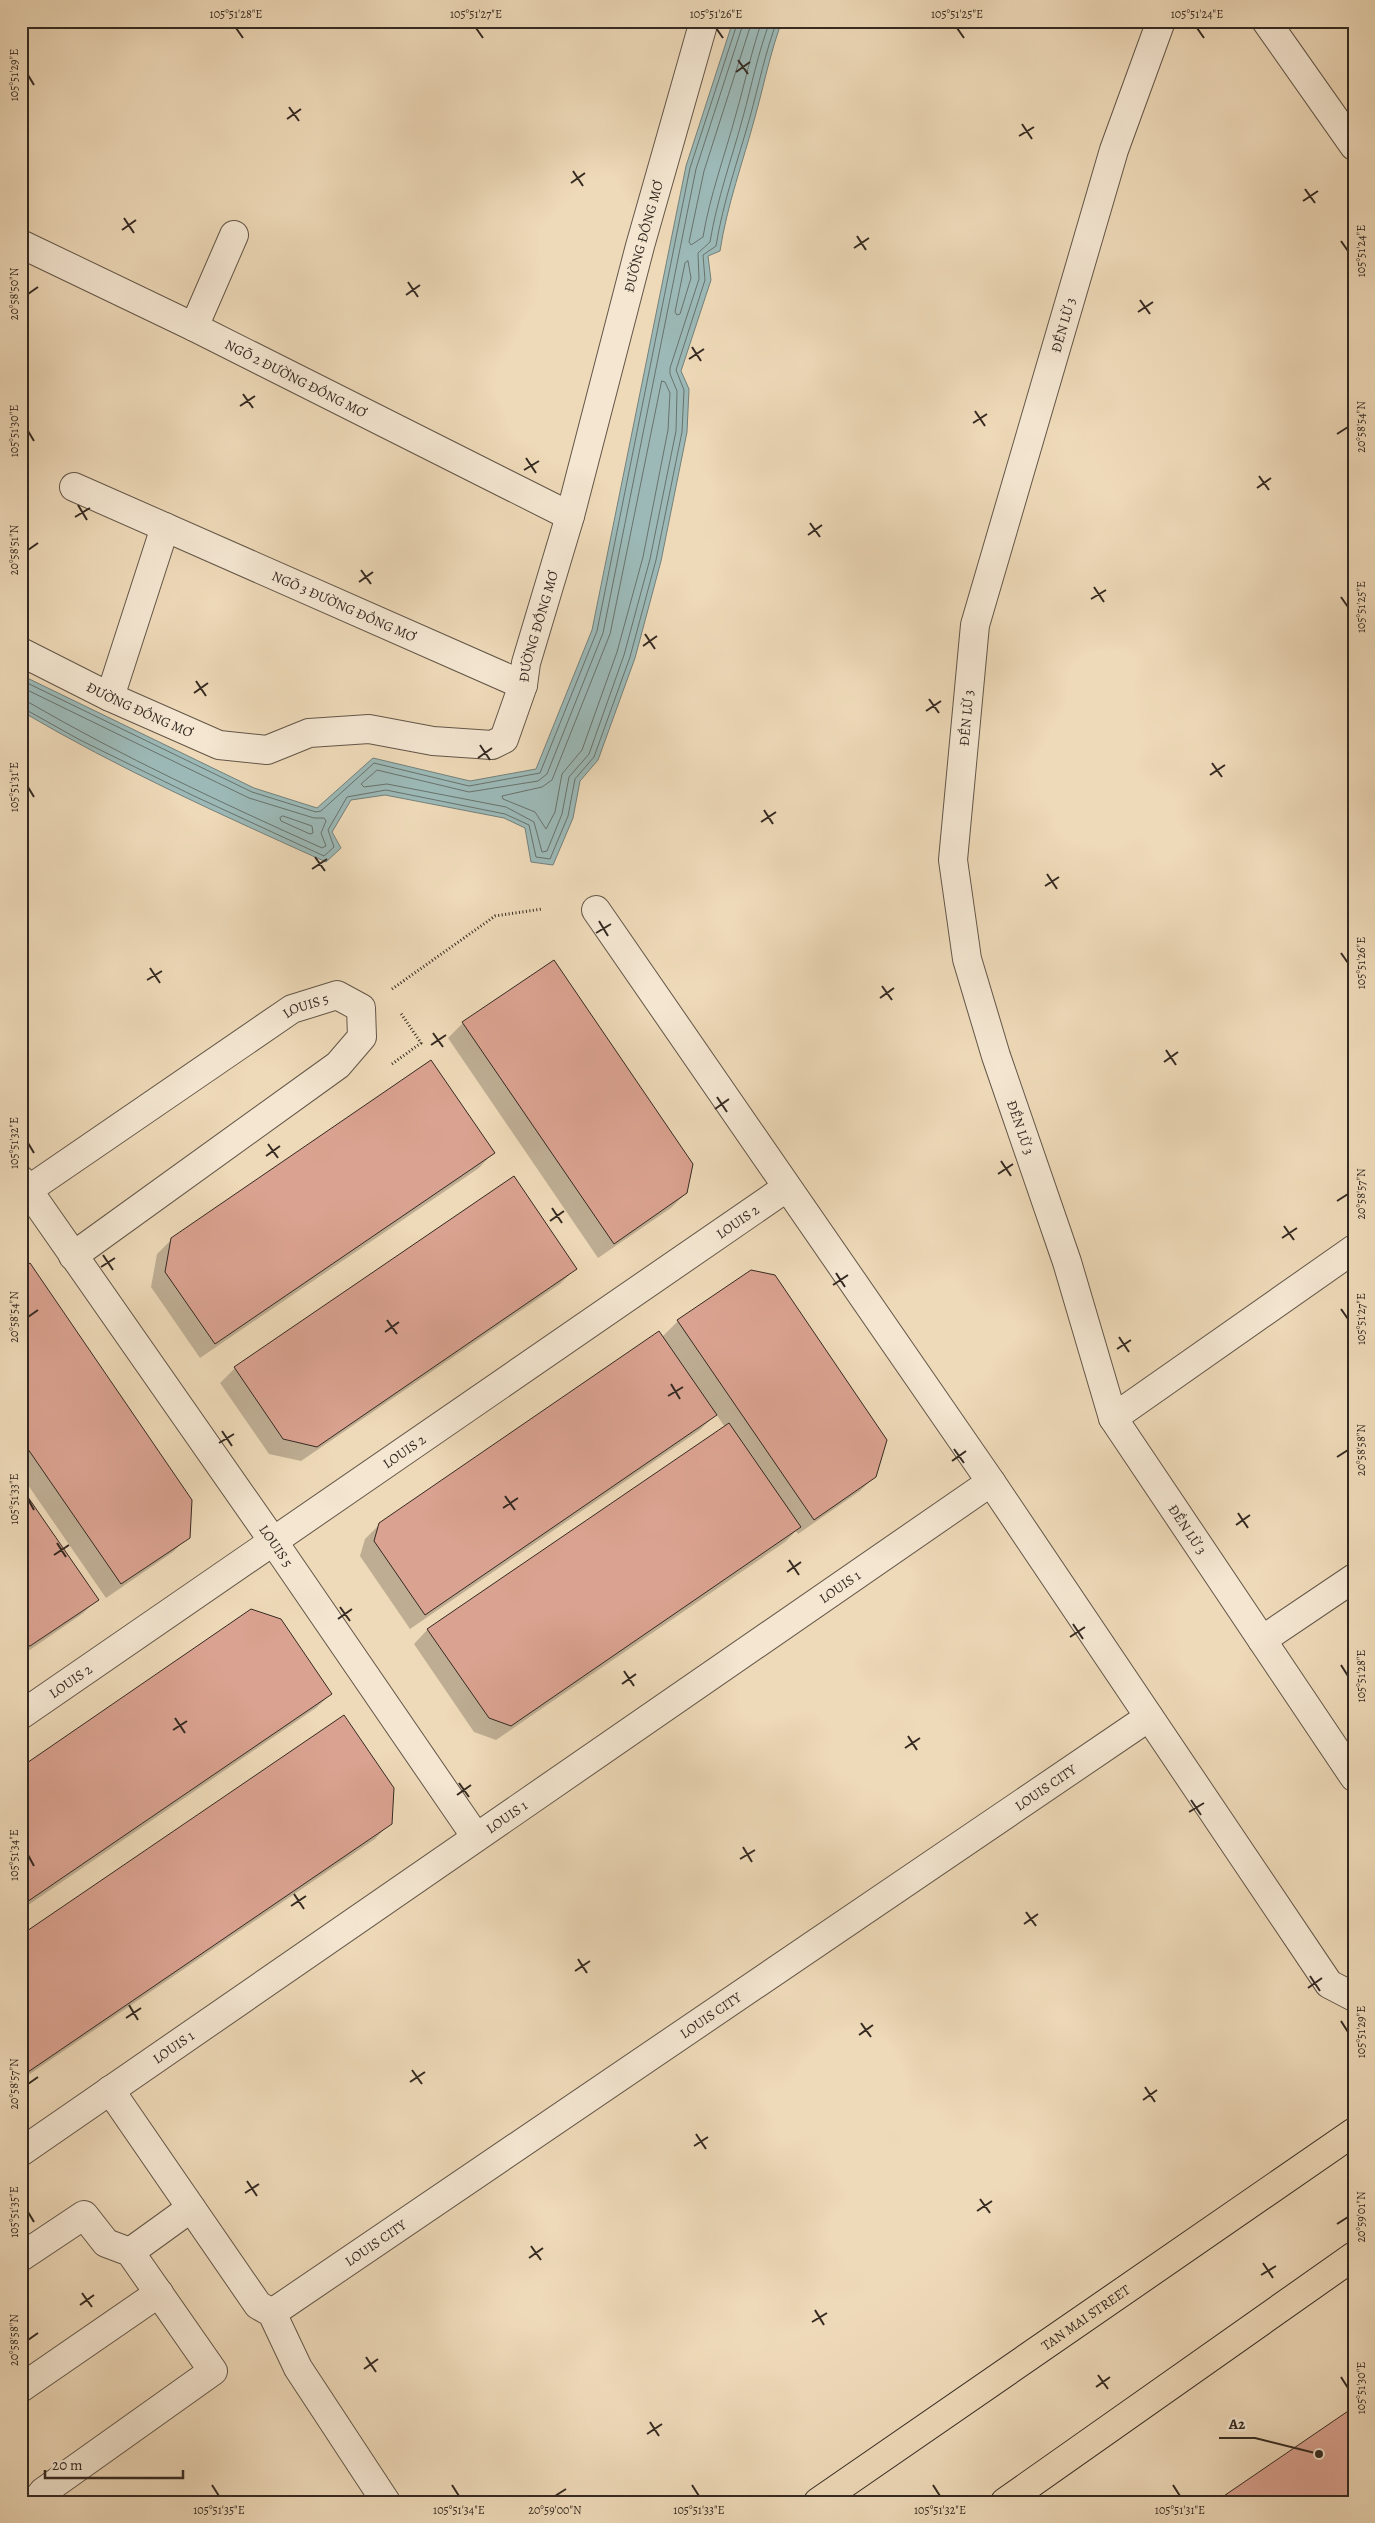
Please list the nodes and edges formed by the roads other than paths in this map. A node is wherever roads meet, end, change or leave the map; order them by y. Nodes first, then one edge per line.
1 (704, 21) edge
2 (1161, 21) edge
3 (1266, 21) edge
4 (1354, 146) edge
5 (234, 235) dead end
6 (21, 244) edge
7 (194, 327) junction
8 (74, 487) dead end
9 (570, 516) junction
10 (165, 526) junction
11 (21, 652) edge
12 (523, 684) junction
13 (110, 697) junction
14 (596, 910) dead end
15 (25, 1185) edge
16 (786, 1188) junction
17 (1354, 1249) edge
18 (73, 1256) junction
19 (1113, 1418) junction
20 (991, 1482) junction
21 (273, 1541) junction
22 (1354, 1578) edge
23 (1262, 1640) junction
24 (21, 1715) edge
25 (1148, 1717) junction
26 (1354, 1777) edge
27 (476, 1837) junction
28 (1354, 1997) edge
29 (110, 2090) junction
30 (1354, 2132) edge
31 (21, 2152) edge
32 (191, 2208) junction
33 (130, 2252) junction
34 (1354, 2256) edge
35 (21, 2257) edge
36 (159, 2293) junction
37 (272, 2313) junction
38 (21, 2388) edge
39 (1016, 2499) edge
40 (35, 2502) edge
41 (386, 2502) edge
42 (818, 2502) edge

1 - 9 street, ĐƯỜNG ĐỒNG MƠ
2 - 19 street, ĐỀN LỪ 3
3 - 4 street
5 - 7 street
6 - 7 street, NGÕ 2 ĐƯỜNG ĐỒNG MƠ
7 - 9 street, NGÕ 2 ĐƯỜNG ĐỒNG MƠ
8 - 10 street, NGÕ 3 ĐƯỜNG ĐỒNG MƠ
9 - 12 street, ĐƯỜNG ĐỒNG MƠ
10 - 12 street, NGÕ 3 ĐƯỜNG ĐỒNG MƠ
10 - 13 street
11 - 13 street, ĐƯỜNG ĐỒNG MƠ
12 - 13 street, ĐƯỜNG ĐỒNG MƠ
14 - 16 street
15 - 18 street, LOUIS 5
15 - 18 street, LOUIS 5
16 - 20 street
16 - 21 street, LOUIS 2
17 - 19 street
18 - 21 street, LOUIS 5
19 - 23 street, ĐỀN LỪ 3
20 - 25 street
20 - 27 street, LOUIS 1
21 - 24 street, LOUIS 2
21 - 27 street, LOUIS 5
22 - 23 street
23 - 26 street, ĐỀN LỪ 3
25 - 28 street
25 - 37 street, LOUIS CITY
27 - 29 street, LOUIS 1
29 - 31 street, LOUIS 1
29 - 32 street
30 - 42 main road, TAN MAI STREET
32 - 33 street
32 - 37 street
33 - 35 street
33 - 36 street
34 - 39 main road
36 - 38 street
36 - 40 street
37 - 41 street

